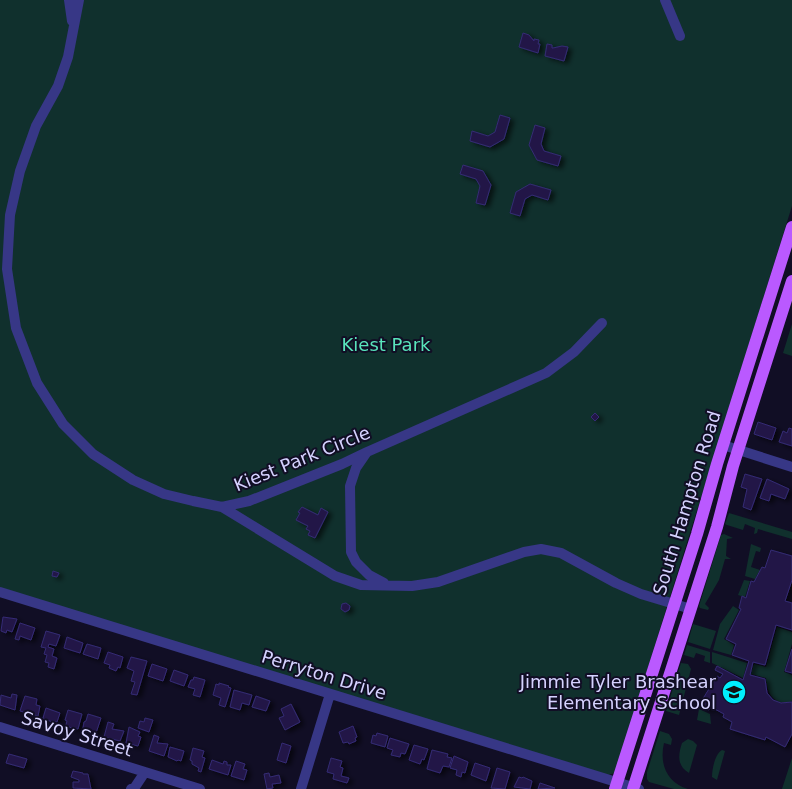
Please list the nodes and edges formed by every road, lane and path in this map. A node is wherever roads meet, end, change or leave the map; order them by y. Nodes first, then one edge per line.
1 (69, 0) edge
2 (79, 0) edge
3 (665, 0) edge
4 (72, 31) junction
5 (680, 36) dead end
6 (792, 227) edge
7 (792, 281) edge
8 (602, 323) dead end
9 (723, 445) junction
10 (738, 451) junction
11 (367, 452) junction
12 (792, 467) edge
13 (222, 507) junction
14 (390, 585) junction
15 (0, 592) edge
16 (675, 604) junction
17 (691, 609) junction
18 (330, 694) junction
19 (0, 727) edge
20 (145, 772) junction
21 (616, 786) edge
22 (635, 788) edge
23 (131, 789) edge
24 (200, 789) edge
25 (301, 789) edge

1 - 4 street
2 - 4 street, Kiest Park Circle
3 - 5 street
4 - 13 street, Kiest Park Circle
6 - 9 main road, South Hampton Road
7 - 10 main road, South Hampton Road
8 - 11 street, Kiest Park Circle
9 - 10 street
9 - 16 main road, South Hampton Road
10 - 12 street
10 - 17 main road, South Hampton Road
11 - 13 street, Kiest Park Circle
11 - 14 street
13 - 14 street
14 - 16 street
15 - 18 street, Perryton Drive
16 - 17 street
16 - 21 main road, South Hampton Road
17 - 22 main road, South Hampton Road
18 - 21 street, Perryton Drive
18 - 25 street
19 - 20 street, Savoy Street
20 - 23 street
20 - 24 street, Savoy Street
21 - 22 street, Perryton Drive

